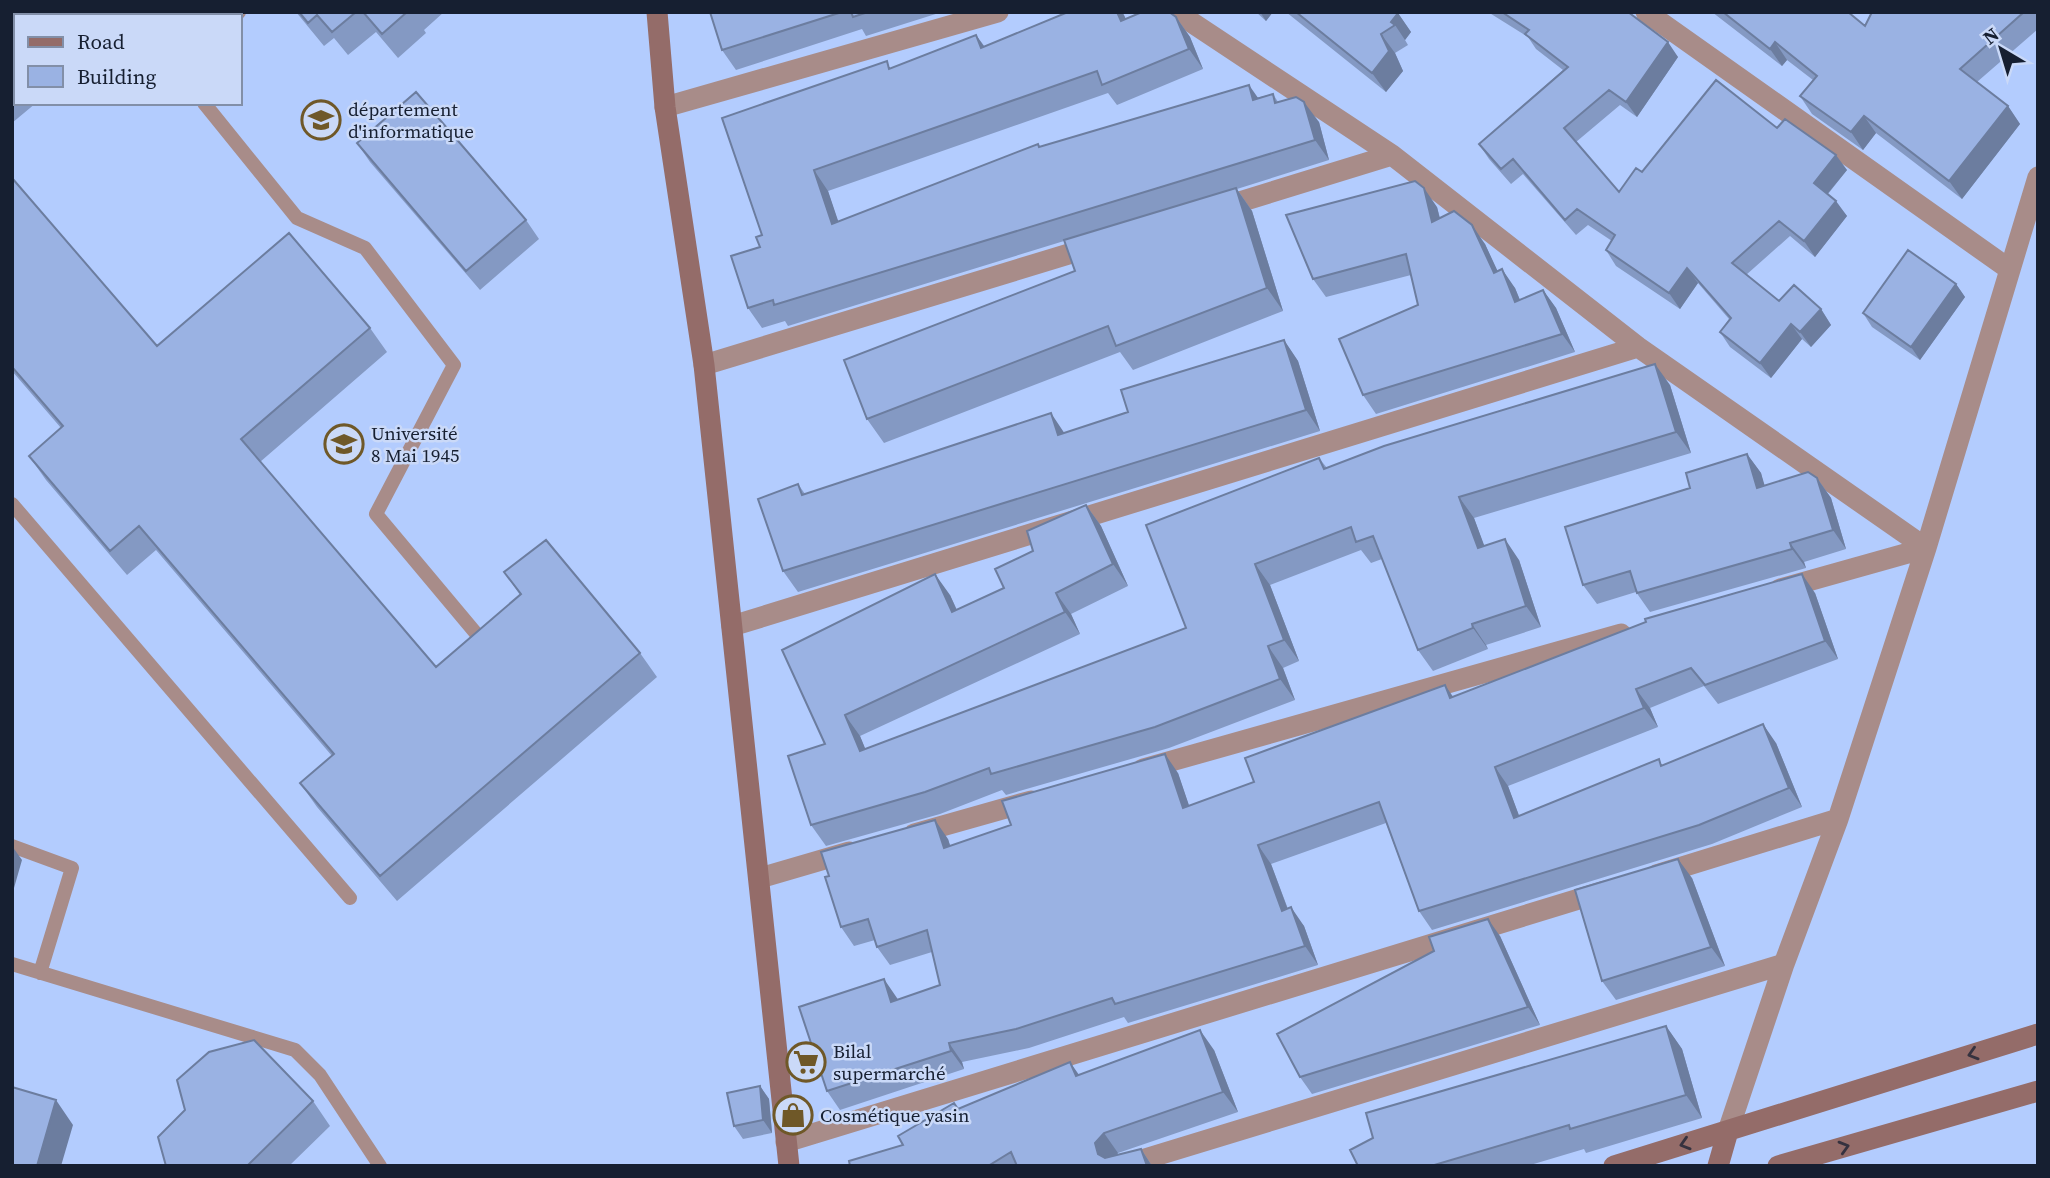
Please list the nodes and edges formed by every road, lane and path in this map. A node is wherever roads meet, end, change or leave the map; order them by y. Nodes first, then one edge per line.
1 (657, 12) edge
2 (999, 12) edge
3 (1176, 12) edge
4 (1646, 12) edge
5 (206, 105) edge
6 (665, 107) junction
7 (1392, 155) junction
8 (2038, 177) edge
9 (1194, 216) edge
10 (1114, 240) edge
11 (2009, 269) junction
12 (1638, 347) junction
13 (704, 365) junction
14 (12, 504) edge
15 (1926, 548) junction
16 (1765, 594) edge
17 (732, 626) junction
18 (1644, 628) edge
19 (479, 637) edge
20 (1122, 775) edge
21 (1055, 794) edge
22 (1838, 819) junction
23 (894, 840) edge
24 (12, 846) edge
25 (867, 848) edge
26 (760, 878) junction
27 (350, 898) dead end
28 (12, 964) edge
29 (1784, 964) junction
30 (40, 972) junction
31 (2038, 1034) edge
32 (2038, 1091) edge
33 (1728, 1131) junction
34 (786, 1142) junction
35 (380, 1166) edge
36 (789, 1166) edge
37 (1122, 1166) edge
38 (1614, 1166) edge
39 (1718, 1166) edge
40 (1778, 1166) edge

1 - 6 street
2 - 6 street
3 - 7 street
4 - 11 street
5 - 19 lane
6 - 13 street
7 - 9 street
7 - 12 street
8 - 11 street
10 - 13 street
11 - 15 street
12 - 15 street
12 - 17 street
13 - 17 street
14 - 27 lane
15 - 16 street
15 - 22 street
17 - 26 street
18 - 20 street
21 - 23 street
22 - 29 street
22 - 34 street
24 - 30 lane
25 - 26 street
26 - 34 street
28 - 30 lane
29 - 33 street
29 - 37 street
30 - 35 lane
31 -> 33 street
40 -> 32 street
33 -> 38 street
33 - 39 street
34 - 36 street

